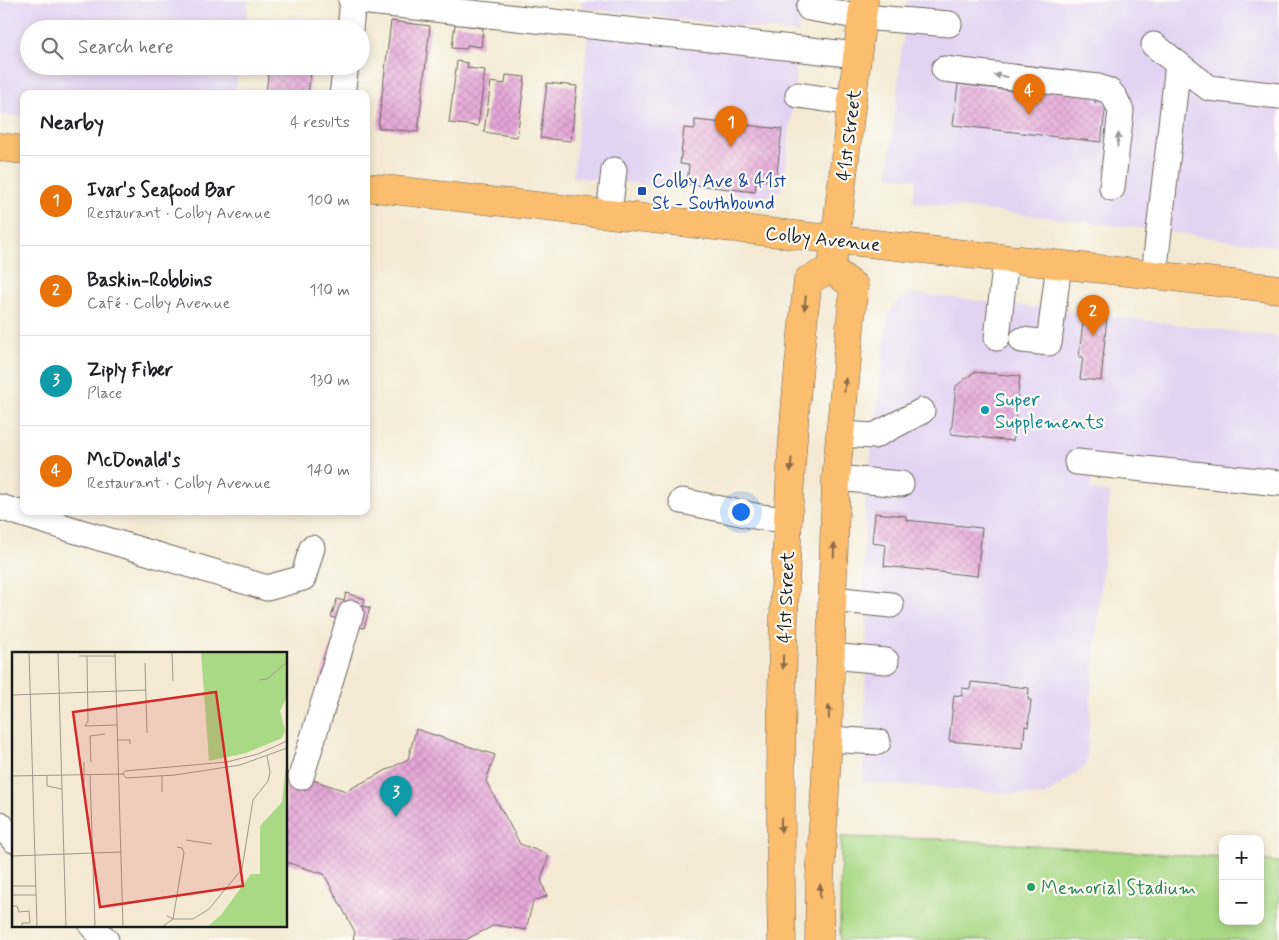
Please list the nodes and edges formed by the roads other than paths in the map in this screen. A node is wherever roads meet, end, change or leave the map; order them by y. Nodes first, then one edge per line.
1 (352, 0) edge
2 (808, 8) dead end
3 (863, 8) edge
4 (351, 20) edge
5 (949, 24) dead end
6 (1154, 45) dead end
7 (857, 56) junction
8 (1178, 64) junction
9 (944, 69) dead end
10 (345, 75) edge
11 (343, 90) edge
12 (798, 95) dead end
13 (1279, 96) edge
14 (852, 103) junction
15 (0, 147) edge
16 (20, 150) edge
17 (614, 170) dead end
18 (370, 187) edge
19 (1112, 188) dead end
20 (609, 214) junction
21 (836, 240) junction
22 (1006, 258) junction
23 (1060, 264) junction
24 (831, 269) junction
25 (1154, 275) junction
26 (1279, 289) edge
27 (997, 338) dead end
28 (1022, 340) dead end
29 (922, 411) dead end
30 (840, 434) junction
31 (1077, 462) dead end
32 (836, 478) junction
33 (1279, 483) edge
34 (901, 484) dead end
35 (682, 501) dead end
36 (0, 507) edge
37 (20, 513) edge
38 (26, 515) edge
39 (788, 520) junction
40 (312, 548) dead end
41 (832, 599) junction
42 (891, 605) dead end
43 (351, 613) dead end
44 (830, 656) junction
45 (886, 661) dead end
46 (828, 739) junction
47 (878, 742) dead end
48 (301, 777) dead end
49 (0, 824) edge
50 (12, 838) edge
51 (94, 928) edge
52 (106, 940) edge
53 (782, 940) edge
54 (819, 940) edge

1 - 4 street
1 - 7 street
2 - 3 street
3 - 5 street
3 - 7 main road, 41st Street
6 - 8 street
7 - 14 main road, 41st Street
8 - 13 street
8 - 25 street
19 -> 9 street
10 - 11 street
12 - 14 street
14 - 21 main road, 41st Street
15 - 16 main road
17 - 20 street
18 - 20 main road, Colby Avenue
20 - 21 main road, Colby Avenue
21 - 22 main road, Colby Avenue
21 - 24 main road, 41st Street
22 - 23 main road, Colby Avenue
22 - 27 street
23 - 25 main road, Colby Avenue
23 - 28 street
30 -> 24 main road
24 -> 39 main road, 41st Street
25 - 26 main road, Colby Avenue
29 - 30 street
30 - 32 main road
31 - 33 street
32 - 34 street
41 -> 32 main road
35 - 39 street
36 - 37 street
38 - 40 street
39 -> 53 main road, 41st Street
41 - 42 street
41 - 44 main road
43 - 48 street
44 - 45 street
46 -> 44 main road
46 - 47 street
54 -> 46 main road
49 - 50 street
51 - 52 street

